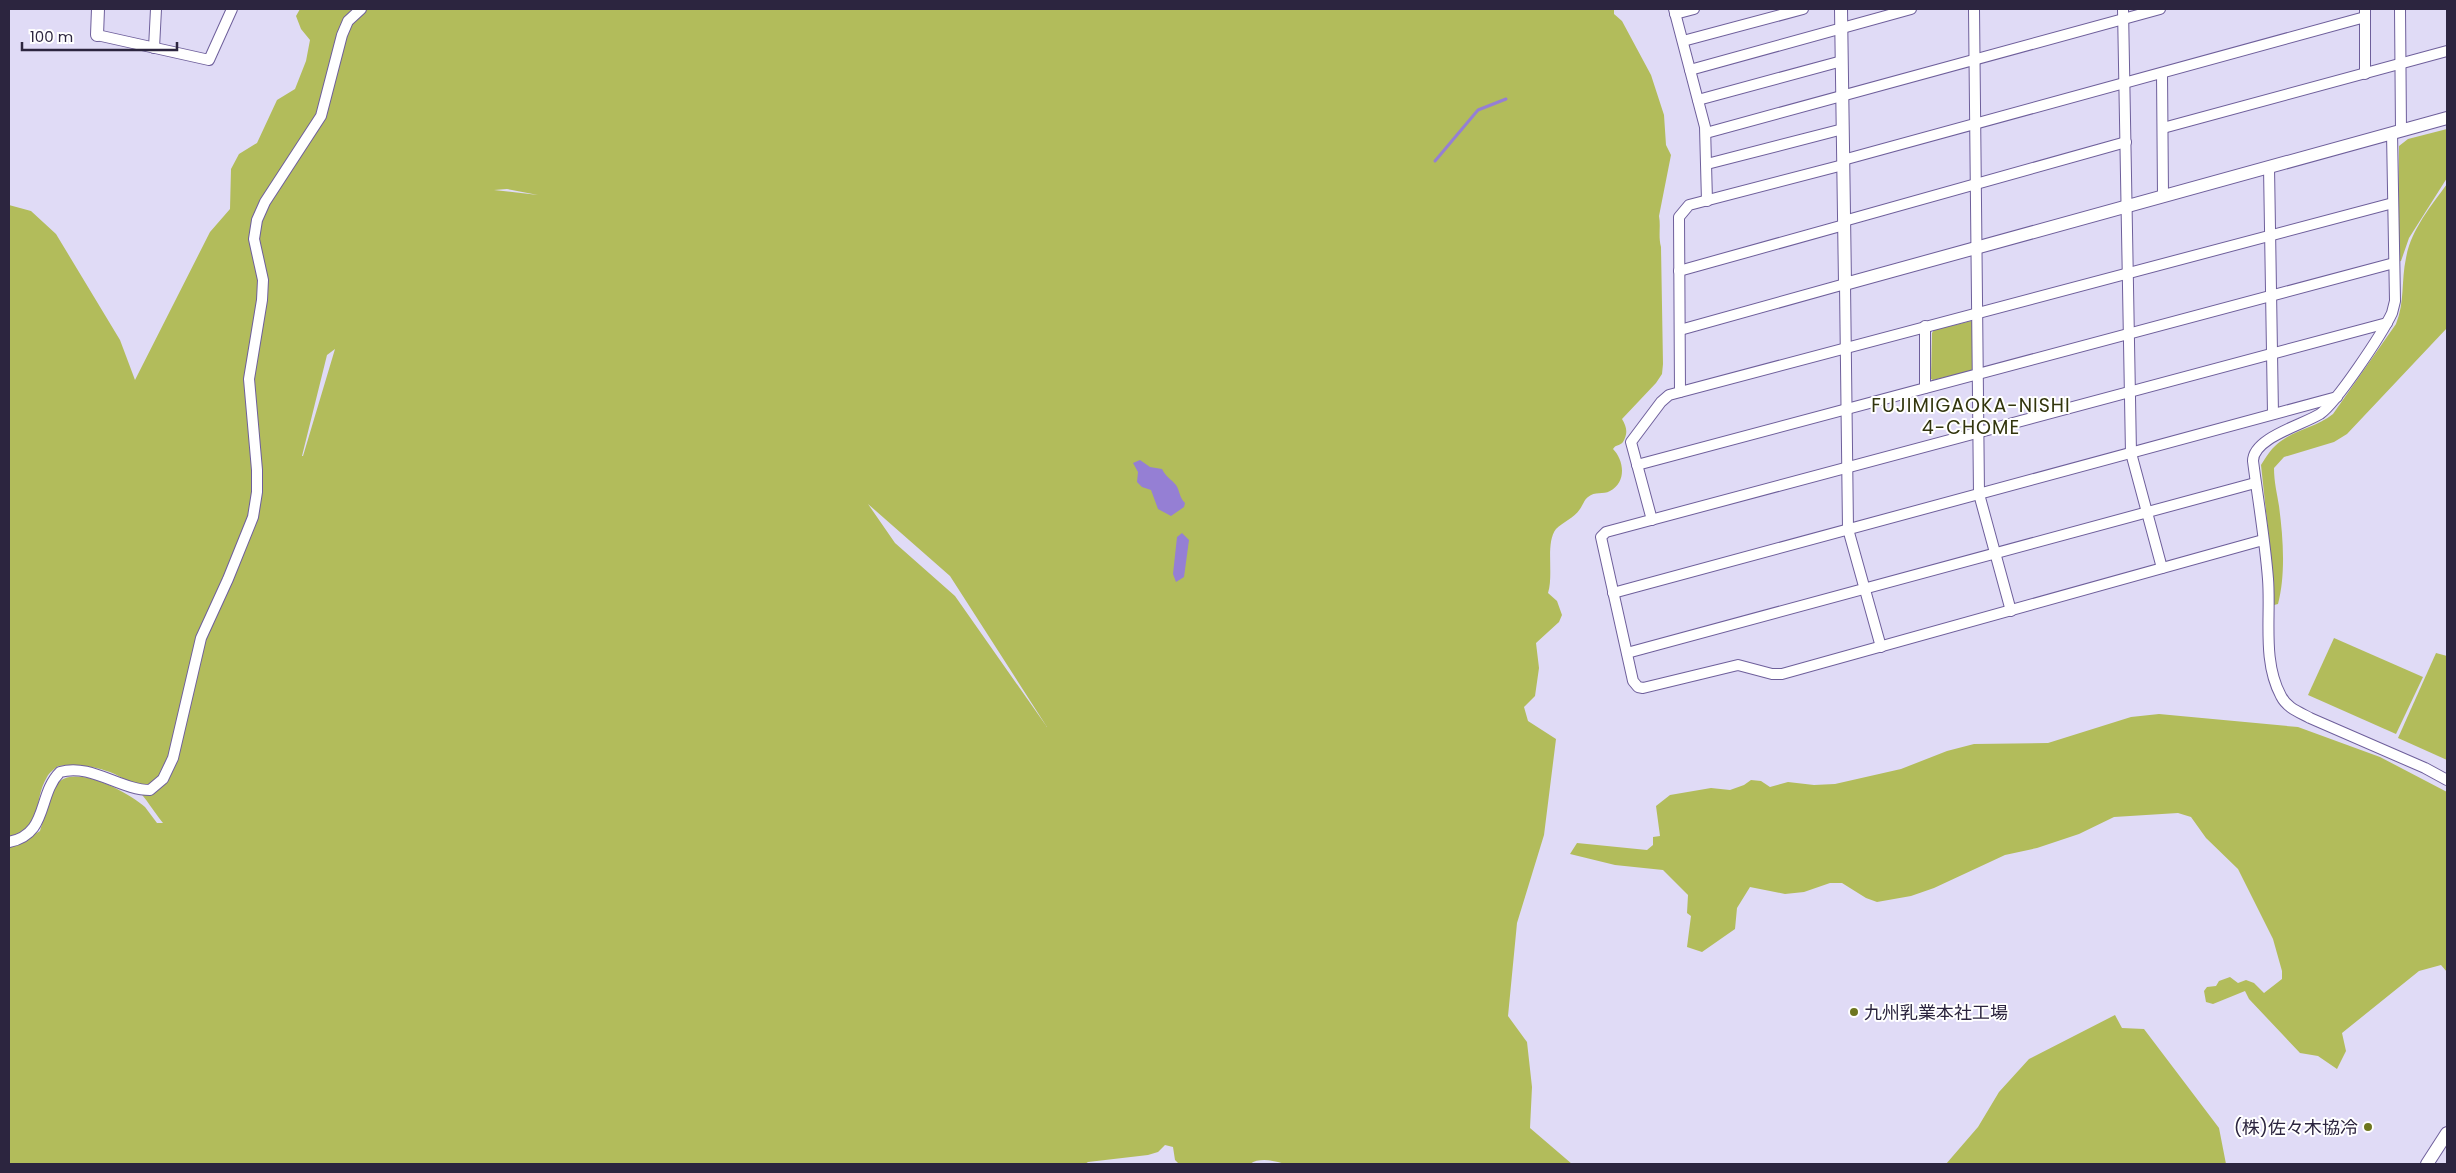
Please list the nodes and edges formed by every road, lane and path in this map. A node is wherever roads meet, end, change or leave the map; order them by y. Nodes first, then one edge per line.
1 (98, 9) edge
2 (156, 9) edge
3 (231, 9) edge
4 (361, 9) edge
5 (1694, 9) edge
6 (1803, 9) edge
7 (1841, 9) edge
8 (1911, 9) edge
9 (1974, 9) edge
10 (2160, 9) edge
11 (2402, 9) edge
12 (1675, 11) edge
13 (2365, 13) edge
14 (2124, 14) edge
15 (1842, 28) junction
16 (96, 35) joint
17 (1683, 41) junction
18 (154, 48) junction
19 (2447, 51) edge
20 (1975, 59) junction
21 (1842, 61) junction
22 (2400, 64) junction
23 (1690, 70) junction
24 (2162, 72) junction
25 (2365, 74) junction
26 (2125, 83) junction
27 (1842, 94) junction
28 (1698, 100) junction
29 (2447, 118) edge
30 (1976, 124) junction
31 (2163, 128) junction
32 (1843, 129) junction
33 (2397, 132) junction
34 (1706, 133) junction
35 (2126, 142) junction
36 (1843, 163) junction
37 (1706, 164) junction
38 (2269, 167) junction
39 (1976, 184) junction
40 (2163, 196) junction
41 (1707, 200) junction
42 (2393, 203) junction
43 (2127, 206) junction
44 (1844, 223) junction
45 (2270, 235) junction
46 (1977, 248) junction
47 (2394, 263) junction
48 (1679, 271) junction
49 (2128, 273) junction
50 (1845, 284) junction
51 (2272, 295) junction
52 (1977, 312) junction
53 (2386, 323) junction
54 (1924, 326) junction
55 (1680, 330) junction
56 (2129, 334) junction
57 (1846, 347) junction
58 (2272, 354) junction
59 (1978, 374) junction
60 (1925, 388) junction
61 (1680, 392) junction
62 (2130, 392) junction
63 (2337, 397) junction
64 (1846, 409) junction
65 (2273, 414) junction
66 (1979, 432) junction
67 (2130, 452) junction
68 (1637, 465) junction
69 (1847, 468) junction
70 (2255, 483) junction
71 (1979, 494) junction
72 (2147, 512) junction
73 (1652, 520) junction
74 (1848, 529) junction
75 (2264, 540) junction
76 (1995, 553) junction
77 (2162, 568) junction
78 (1865, 589) junction
79 (1613, 593) junction
80 (2011, 610) junction
81 (1881, 647) junction
82 (1627, 653) junction
83 (2447, 780) edge
84 (9, 842) edge
85 (2447, 1133) edge
86 (2427, 1164) edge

1 - 16 street
2 - 18 street
3 - 18 street
4 - 84 street
5 - 12 street
6 - 17 street
7 - 15 street
8 - 15 street
9 - 20 street
10 - 14 street
11 - 22 street
12 - 17 street
13 - 24 street
13 - 25 street
14 - 20 street
14 - 26 street
15 - 21 street
15 - 23 street
16 - 18 street
17 - 23 street
19 - 22 street
20 - 27 street
20 - 30 street
21 - 27 street
21 - 28 street
22 - 25 street
22 - 33 street
23 - 28 street
24 - 26 street
24 - 31 street
25 - 31 street
26 - 30 street
26 - 35 street
27 - 32 street
27 - 34 street
28 - 34 street
29 - 33 street
30 - 36 street
30 - 39 street
31 - 40 street
32 - 36 street
32 - 37 street
33 - 38 street
33 - 42 street
34 - 37 street
35 - 39 street
35 - 43 street
36 - 41 street
36 - 44 street
37 - 41 street
38 - 40 street
38 - 45 street
39 - 44 street
39 - 46 street
40 - 43 street
41 - 48 street
42 - 45 street
42 - 47 street
43 - 46 street
43 - 49 street
44 - 48 street
44 - 50 street
45 - 49 street
45 - 51 street
46 - 50 street
46 - 52 street
47 - 51 street
47 - 53 street
48 - 55 street
49 - 52 street
49 - 56 street
50 - 55 street
50 - 57 street
51 - 56 street
51 - 58 street
52 - 54 street
52 - 59 street
53 - 58 street
53 - 63 street
54 - 57 street
54 - 60 street
55 - 61 street
56 - 59 street
56 - 62 street
57 - 61 street
57 - 64 street
58 - 62 street
58 - 65 street
59 - 60 street
59 - 66 street
60 - 64 street
61 - 68 street
62 - 66 street
62 - 67 street
63 - 65 street
63 - 70 street
64 - 68 street
64 - 69 street
65 - 67 street
66 - 69 street
66 - 71 street
67 - 71 street
67 - 72 street
68 - 73 street
69 - 73 street
69 - 74 street
70 - 72 street
70 - 75 street
71 - 74 street
71 - 76 street
72 - 76 street
72 - 77 street
73 - 79 street
74 - 78 street
74 - 79 street
75 - 77 street
75 - 83 street
76 - 78 street
76 - 80 street
77 - 80 street
78 - 81 street
78 - 82 street
79 - 82 street
80 - 81 street
81 - 82 street
85 - 86 street

